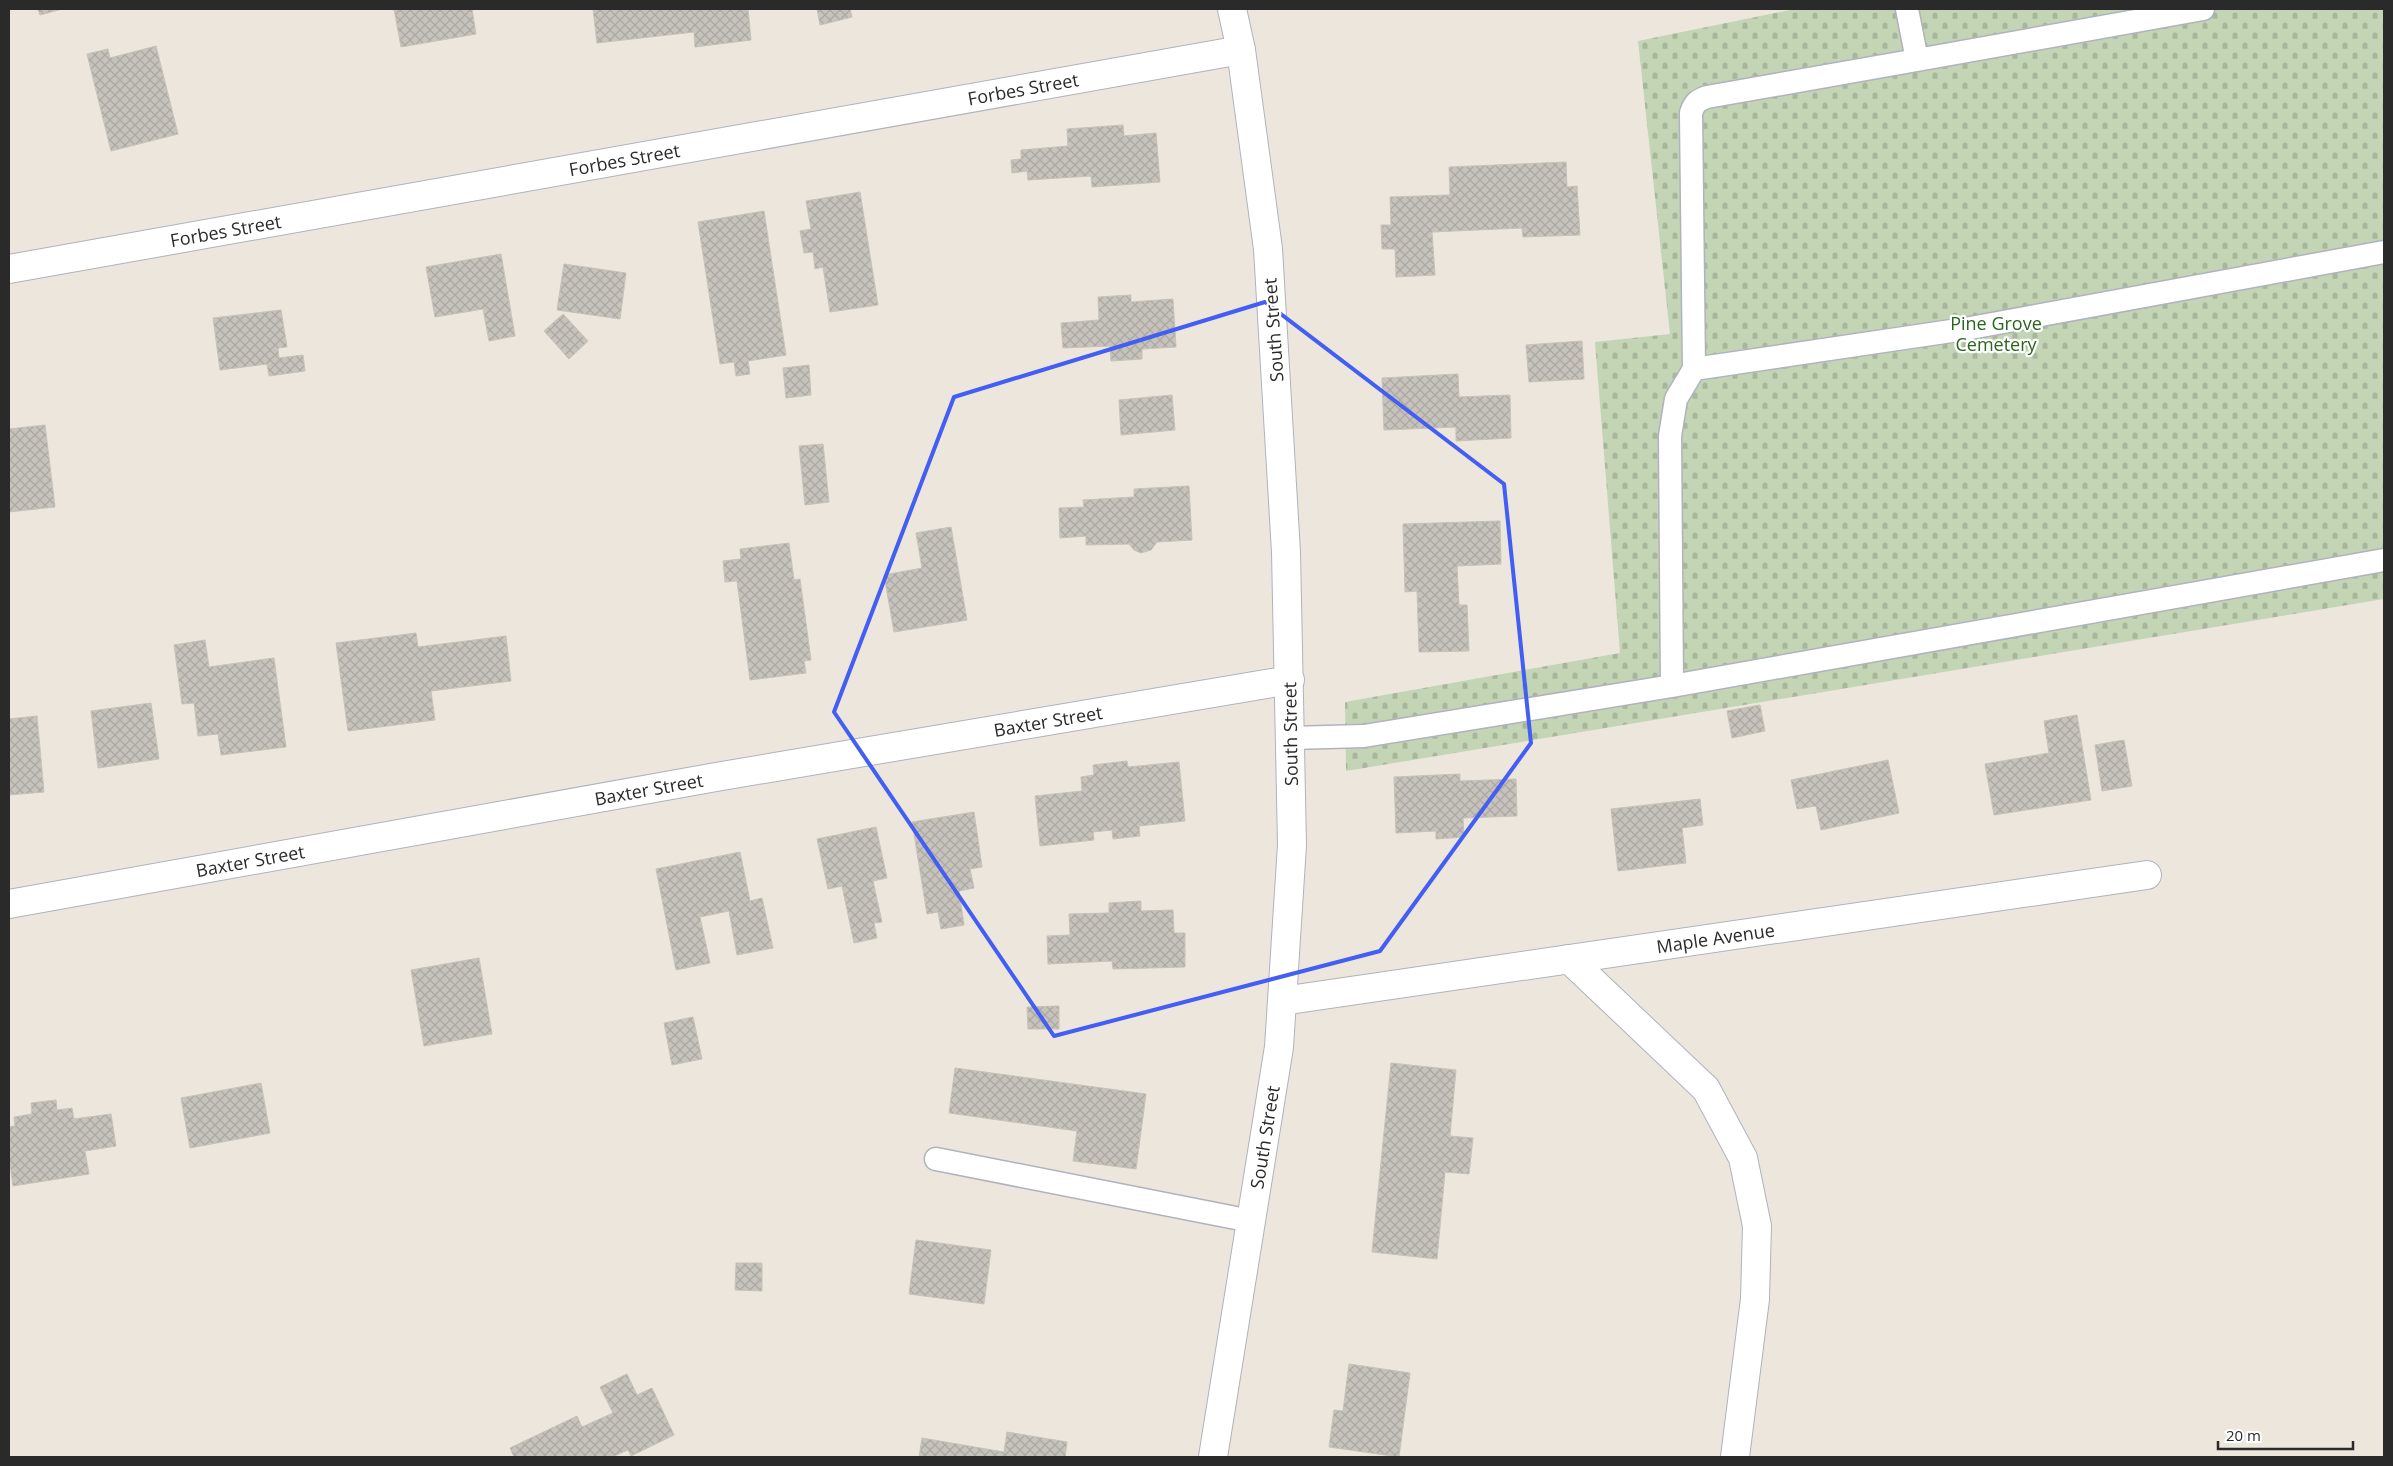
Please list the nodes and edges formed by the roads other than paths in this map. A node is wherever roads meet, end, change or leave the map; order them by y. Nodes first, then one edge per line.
1 (1232, 9) edge
2 (1908, 9) edge
3 (2203, 9) edge
4 (1241, 50) junction
5 (1917, 60) junction
6 (2384, 252) edge
7 (9, 269) edge
8 (1694, 369) junction
9 (2384, 560) edge
10 (1290, 680) junction
11 (1672, 686) junction
12 (1291, 738) junction
13 (2147, 875) dead end
14 (9, 904) edge
15 (1569, 959) junction
16 (1282, 1001) junction
17 (936, 1159) dead end
18 (1251, 1221) junction
19 (1213, 1457) edge
20 (1735, 1457) edge

1 - 4 street, South Street
2 - 5 lane
3 - 5 lane
4 - 7 street, Forbes Street
4 - 10 street, South Street
5 - 8 lane
6 - 8 lane
8 - 11 lane
9 - 11 lane
10 - 12 street, South Street
10 - 14 street, Baxter Street
11 - 12 lane
12 - 16 street, South Street
13 - 15 street, Maple Avenue
15 - 16 street, Maple Avenue
15 - 20 street
16 - 18 street, South Street
17 - 18 lane
18 - 19 street, South Street

